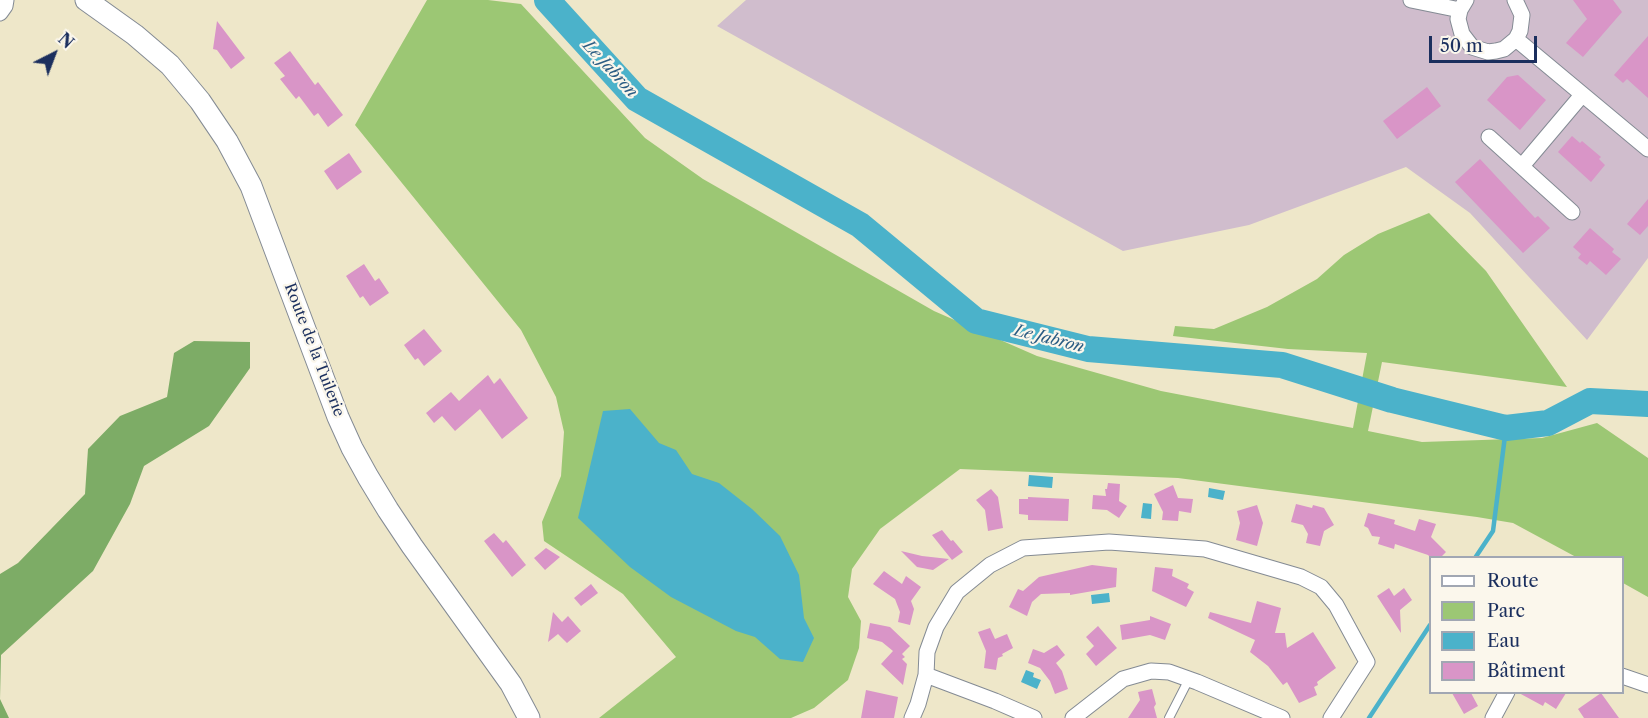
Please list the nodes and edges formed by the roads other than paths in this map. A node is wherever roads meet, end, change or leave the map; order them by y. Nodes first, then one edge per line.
1 (6, 0) edge
2 (86, 0) edge
3 (1411, 0) edge
4 (1515, 0) edge
5 (1463, 5) edge
6 (0, 13) edge
7 (1516, 39) junction
8 (1582, 94) junction
9 (1490, 137) dead end
10 (1648, 149) edge
11 (1522, 166) junction
12 (1572, 212) dead end
13 (926, 675) junction
14 (1624, 676) edge
15 (1189, 679) junction
16 (1648, 685) edge
17 (1506, 694) edge
18 (529, 718) edge
19 (912, 718) edge
20 (1034, 718) edge
21 (1073, 718) edge
22 (1169, 718) edge
23 (1282, 718) edge
24 (1331, 718) edge
25 (1493, 718) edge

1 - 6 street
2 - 18 main road, Route de la Tuilerie
3 - 5 street
4 - 7 street
5 - 7 street
7 - 8 street
8 - 10 street
8 - 11 street
9 - 11 street
11 - 12 street
13 - 19 street
13 - 20 street
13 - 24 street
14 - 16 street
15 - 21 street
15 - 22 lane
15 - 23 street
17 - 25 street

